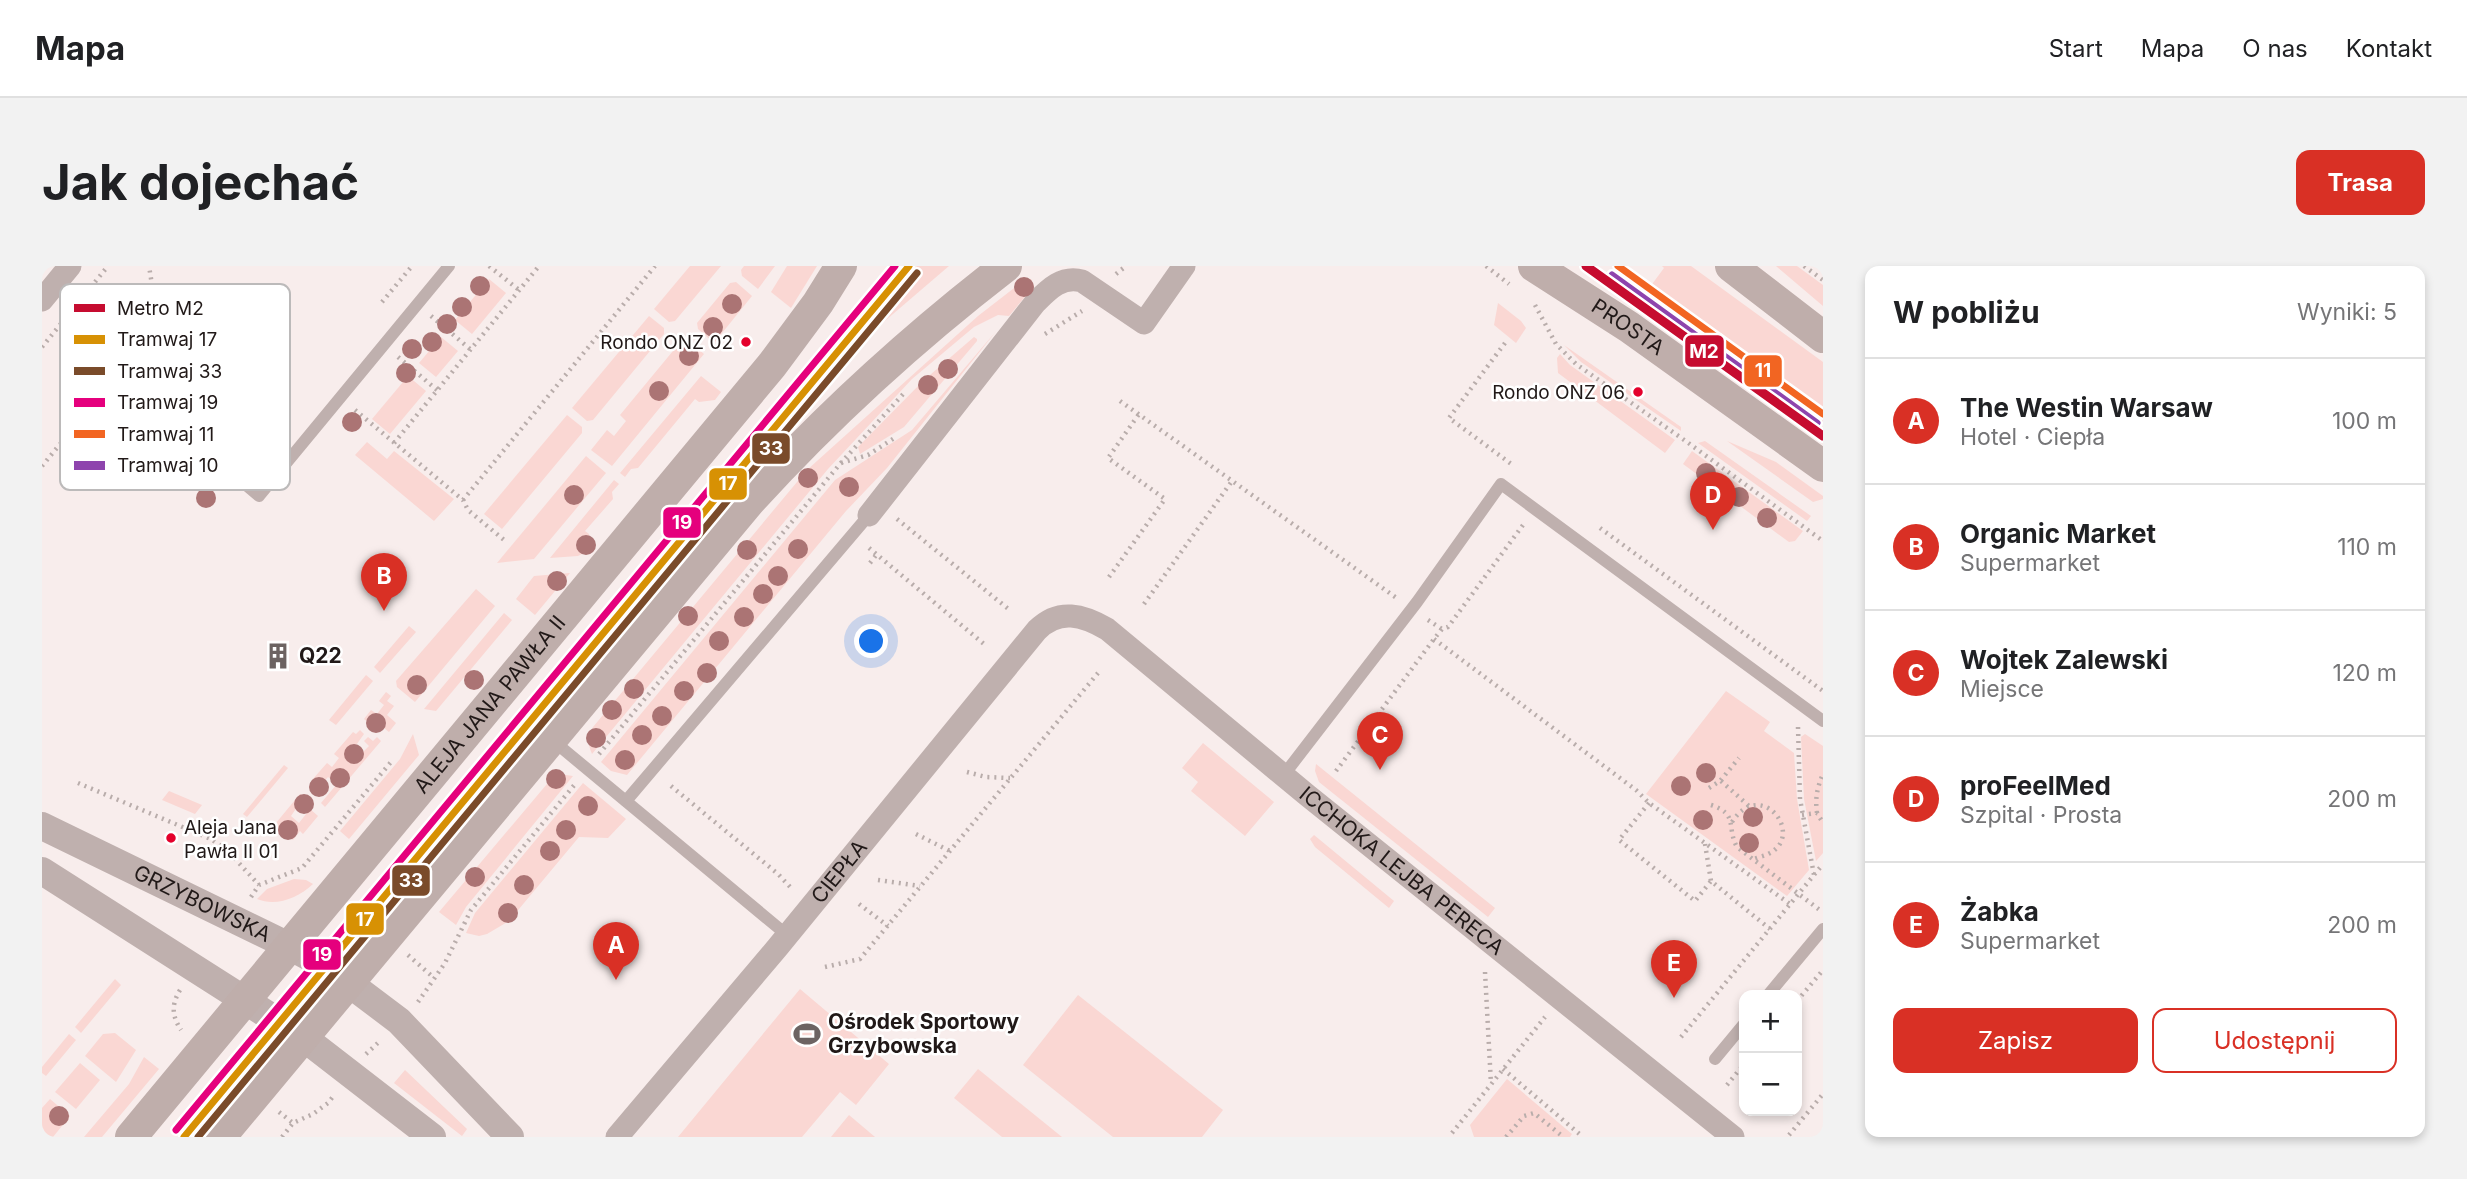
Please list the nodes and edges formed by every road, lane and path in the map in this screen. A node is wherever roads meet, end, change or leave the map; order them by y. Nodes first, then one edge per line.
1 (70, 266) edge
2 (108, 266) edge
3 (149, 266) edge
4 (412, 266) edge
5 (449, 266) edge
6 (489, 266) edge
7 (538, 266) edge
8 (655, 266) edge
9 (841, 266) edge
10 (1006, 266) edge
11 (1184, 266) edge
12 (1486, 266) edge
13 (1731, 266) edge
14 (1804, 266) edge
15 (1523, 276) edge
16 (1823, 280) edge
17 (94, 284) edge
18 (152, 284) edge
19 (519, 290) junction
20 (42, 300) edge
21 (1531, 301) dead end
22 (382, 302) dead end
23 (417, 305) junction
24 (1085, 309) dead end
25 (60, 326) edge
26 (1036, 337) dead end
27 (1823, 337) edge
28 (1505, 343) dead end
29 (384, 345) junction
30 (42, 347) edge
31 (470, 349) junction
32 (911, 386) dead end
33 (437, 390) junction
34 (340, 398) junction
35 (1120, 401) dead end
36 (1139, 414) junction
37 (394, 443) junction
38 (60, 444) edge
39 (290, 458) edge
40 (42, 466) edge
41 (1515, 466) dead end
42 (1823, 466) edge
43 (1232, 481) junction
44 (463, 500) junction
45 (1723, 504) dead end
46 (1535, 509) junction
47 (869, 515) joint
48 (895, 518) dead end
49 (1711, 521) dead end
50 (1597, 526) dead end
51 (504, 540) dead end
52 (1823, 541) edge
53 (869, 548) dead end
54 (877, 554) junction
55 (870, 563) dead end
56 (1675, 571) dead end
57 (1109, 577) dead end
58 (1670, 579) junction
59 (1144, 604) dead end
60 (1412, 608) junction
61 (1010, 611) dead end
62 (1066, 615) joint
63 (1441, 629) junction
64 (1434, 639) junction
65 (984, 644) dead end
66 (1098, 673) dead end
67 (1805, 678) junction
68 (1823, 691) edge
69 (1801, 705) junction
70 (1823, 721) edge
71 (551, 739) junction
72 (1740, 758) dead end
73 (391, 762) dead end
74 (587, 768) junction
75 (1336, 771) dead end
76 (967, 772) dead end
77 (1823, 774) edge
78 (1283, 776) junction
79 (1011, 778) junction
80 (1720, 781) junction
81 (78, 783) dead end
82 (671, 786) dead end
83 (1709, 788) dead end
84 (626, 801) junction
85 (1648, 803) junction
86 (1711, 805) dead end
87 (1749, 806) junction
88 (1817, 813) junction
89 (1802, 815) junction
90 (1732, 822) junction
91 (1823, 822) edge
92 (42, 825) edge
93 (916, 834) dead end
94 (1705, 843) junction
95 (950, 851) junction
96 (1754, 859) junction
97 (1823, 864) edge
98 (42, 871) edge
99 (1814, 875) junction
100 (878, 880) dead end
101 (1711, 881) junction
102 (259, 886) junction
103 (921, 886) junction
104 (792, 890) dead end
105 (1799, 893) junction
106 (252, 896) dead end
107 (859, 904) dead end
108 (1790, 904) junction
109 (1823, 913) edge
110 (888, 926) junction
111 (1770, 929) junction
112 (1823, 929) edge
113 (788, 935) junction
114 (386, 937) junction
115 (289, 946) junction
116 (825, 967) dead end
117 (1485, 967) dead end
118 (1823, 970) edge
119 (435, 978) junction
120 (349, 983) junction
121 (182, 987) dead end
122 (1772, 990) edge
123 (1802, 995) edge
124 (244, 1001) junction
125 (414, 1005) dead end
126 (1545, 1017) dead end
127 (1739, 1030) edge
128 (1681, 1037) dead end
129 (304, 1038) junction
130 (203, 1049) junction
131 (1715, 1059) dead end
132 (1503, 1069) junction
133 (1739, 1071) edge
134 (1491, 1084) junction
135 (1727, 1085) dead end
136 (338, 1091) dead end
137 (257, 1094) junction
138 (1823, 1094) edge
139 (293, 1123) junction
140 (1452, 1133) dead end
141 (1576, 1135) edge
142 (1789, 1135) dead end
143 (1562, 1136) edge
144 (131, 1137) edge
145 (220, 1137) edge
146 (282, 1137) edge
147 (432, 1137) edge
148 (510, 1137) edge
149 (617, 1137) edge
150 (1506, 1137) edge
151 (1583, 1137) edge
152 (1733, 1137) edge

1 - 20 street
2 - 17 path
3 - 18 path
4 - 22 path
5 - 23 lane
6 - 19 path
7 - 19 path
8 - 44 path
9 - 115 main road, ALEJA JANA PAWŁA II
10 - 71 main road
11 - 47 street
12 - 15 path
13 - 27 main road
14 - 16 path
15 - 42 main road, PROSTA
19 - 31 path
21 - 52 path
23 - 29 lane
23 - 31 path
24 - 26 path
25 - 30 path
28 - 41 path
29 - 33 path
29 - 34 lane
31 - 33 path
32 - 74 path
33 - 37 path
34 - 37 path
34 - 39 lane
35 - 36 path
36 - 43 path
36 - 57 path
37 - 44 path
38 - 40 path
43 - 59 path
43 - 60 path
44 - 51 path
45 - 49 path
46 - 60 lane
46 - 63 path
46 - 69 lane
47 - 84 lane
48 - 61 path
50 - 58 path
53 - 54 path
54 - 55 path
54 - 65 path
56 - 58 path
58 - 67 path
60 - 63 path
60 - 78 lane
62 - 78 street, ICCHOKA LEJBA PERECA
62 - 113 street, CIEPŁA
63 - 64 path
64 - 75 path
64 - 85 path
66 - 79 path
67 - 68 path
67 - 69 path
69 - 70 lane
69 - 89 path
71 - 74 lane
71 - 114 main road
72 - 80 path
73 - 102 path
74 - 84 lane
74 - 119 path
76 - 79 path
77 - 88 path
78 - 152 street, ICCHOKA LEJBA PERECA
79 - 95 path
80 - 83 path
80 - 87 path
81 - 102 path
82 - 104 path
84 - 113 lane
85 - 94 path
85 - 101 path
86 - 90 path
87 - 90 path
87 - 96 path
88 - 89 path
88 - 91 path
89 - 99 path
90 - 96 path
92 - 115 street, GRZYBOWSKA
93 - 95 path
94 - 101 path
94 - 108 path
95 - 103 path
96 - 105 path
97 - 99 path
98 - 124 street
99 - 105 path
100 - 103 path
101 - 111 path
102 - 106 path
103 - 110 path
105 - 108 path
105 - 109 path
107 - 110 path
108 - 111 path
110 - 116 path
111 - 128 path
112 - 122 lane
113 - 149 street, CIEPŁA
114 - 119 path
114 - 120 main road
115 - 120 street, GRZYBOWSKA
115 - 124 main road, ALEJA JANA PAWŁA II
117 - 134 path
118 - 123 path
119 - 125 path
120 - 129 main road
120 - 148 street, GRZYBOWSKA
121 - 130 path
124 - 129 street
124 - 130 main road, ALEJA JANA PAWŁA II
126 - 132 path
127 - 131 lane
129 - 137 main road
129 - 147 street
130 - 144 main road, ALEJA JANA PAWŁA II
132 - 134 path
132 - 141 path
133 - 135 path
134 - 140 path
136 - 139 path
137 - 139 path
137 - 145 main road
138 - 142 path
139 - 146 path
141 - 151 path
143 - 150 path

